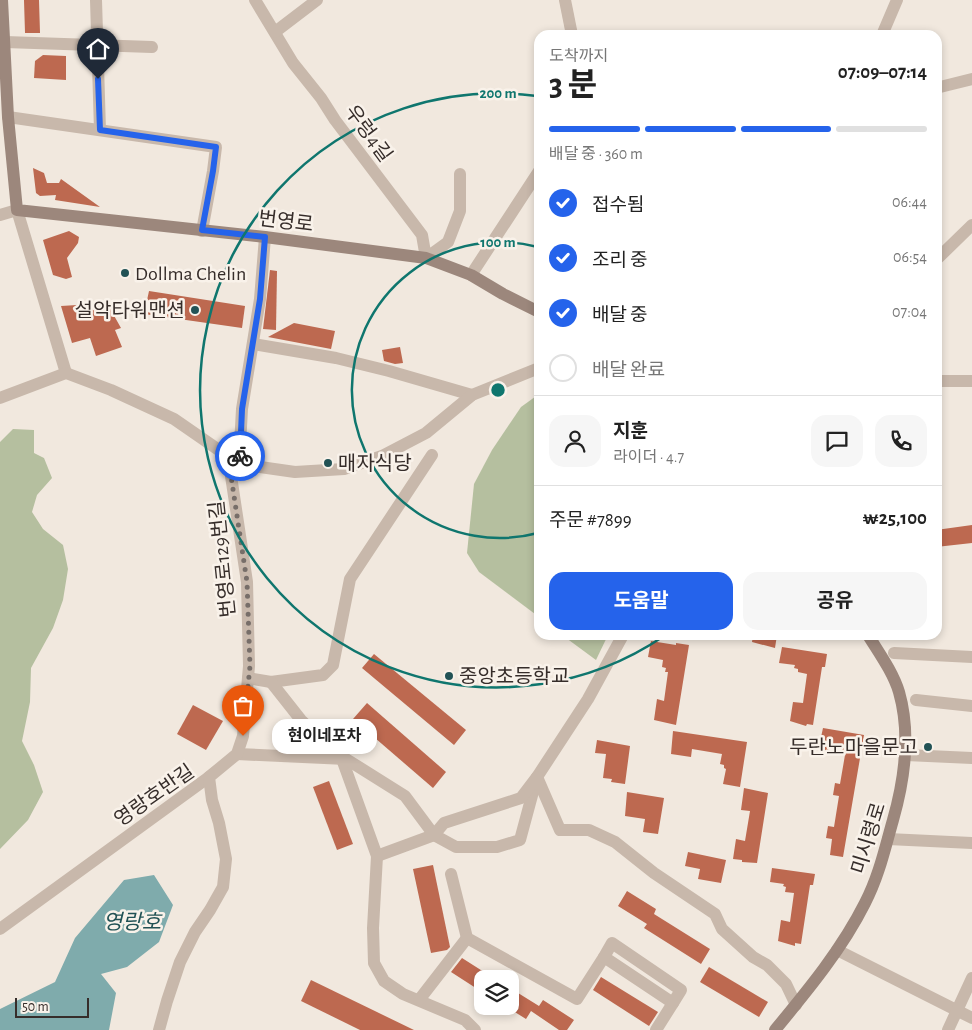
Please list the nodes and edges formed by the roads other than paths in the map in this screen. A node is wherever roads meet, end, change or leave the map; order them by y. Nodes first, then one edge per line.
1 (2, 0) edge
2 (96, 0) edge
3 (255, 0) edge
4 (317, 0) edge
5 (565, 0) edge
6 (897, 0) edge
7 (571, 30) edge
8 (884, 30) edge
9 (275, 32) junction
10 (5, 42) junction
11 (97, 45) junction
12 (152, 47) dead end
13 (972, 79) edge
14 (942, 88) edge
15 (8, 117) junction
16 (100, 130) junction
17 (460, 174) dead end
18 (534, 179) edge
19 (17, 210) junction
20 (0, 215) edge
21 (972, 225) edge
22 (202, 230) junction
23 (265, 237) junction
24 (942, 254) edge
25 (426, 258) junction
26 (471, 275) junction
27 (534, 310) edge
28 (254, 344) junction
29 (534, 370) edge
30 (66, 373) junction
31 (942, 381) edge
32 (972, 381) edge
33 (472, 395) junction
34 (0, 398) edge
35 (432, 455) dead end
36 (239, 464) junction
37 (620, 640) edge
38 (871, 640) edge
39 (894, 653) dead end
40 (972, 657) edge
41 (248, 678) junction
42 (271, 682) junction
43 (916, 700) dead end
44 (972, 706) edge
45 (237, 754) junction
46 (906, 754) junction
47 (972, 758) edge
48 (342, 759) junction
49 (209, 777) junction
50 (537, 777) junction
51 (434, 835) junction
52 (888, 839) junction
53 (972, 843) edge
54 (377, 856) junction
55 (450, 874) dead end
56 (0, 928) edge
57 (467, 938) junction
58 (837, 950) junction
59 (972, 978) edge
60 (419, 1000) junction
61 (796, 1005) junction
62 (958, 1011) junction
63 (972, 1018) edge
64 (159, 1030) edge
65 (475, 1030) edge
66 (656, 1030) edge
67 (776, 1030) edge
68 (948, 1030) edge

1 - 10 main road
2 - 11 street
3 - 9 street, 우렁4길
4 - 9 street
5 - 7 street
6 - 8 street
9 - 25 street, 우렁4길
10 - 11 street
10 - 15 main road
11 - 12 street
11 - 16 street
13 - 14 street
15 - 16 street
15 - 19 main road
16 - 22 street
17 - 25 street
18 - 26 street
19 - 20 street, 번영로
19 - 22 main road, 번영로
19 - 30 street
21 - 24 street
22 - 23 main road, 번영로
23 - 25 main road, 번영로
23 - 28 street, 번영로129번길
25 - 26 main road, 번영로
26 - 27 main road, 번영로
28 - 33 street
28 - 36 street, 번영로129번길
29 - 33 street
30 - 34 street
30 - 36 street
31 - 32 street
33 - 36 street
35 - 42 street
36 - 41 street, 번영로129번길
37 - 50 street
38 - 46 main road, 미시령로
39 - 40 street
41 - 42 street
41 - 45 street, 번영로129번길
42 - 48 street
43 - 44 street
45 - 48 street
45 - 49 street
46 - 47 street
46 - 52 main road, 미시령로
48 - 51 street
48 - 54 street
49 - 56 street, 영랑호반길
49 - 64 street, 영랑호반길
50 - 51 street
50 - 51 street
50 - 61 street
51 - 54 street
52 - 53 street
52 - 58 main road, 미시령로
54 - 60 street
55 - 57 street
57 - 60 street
57 - 66 street
58 - 61 main road, 미시령로
58 - 62 street
59 - 62 street
60 - 65 street
61 - 67 main road, 미시령로
62 - 63 street
62 - 68 street

